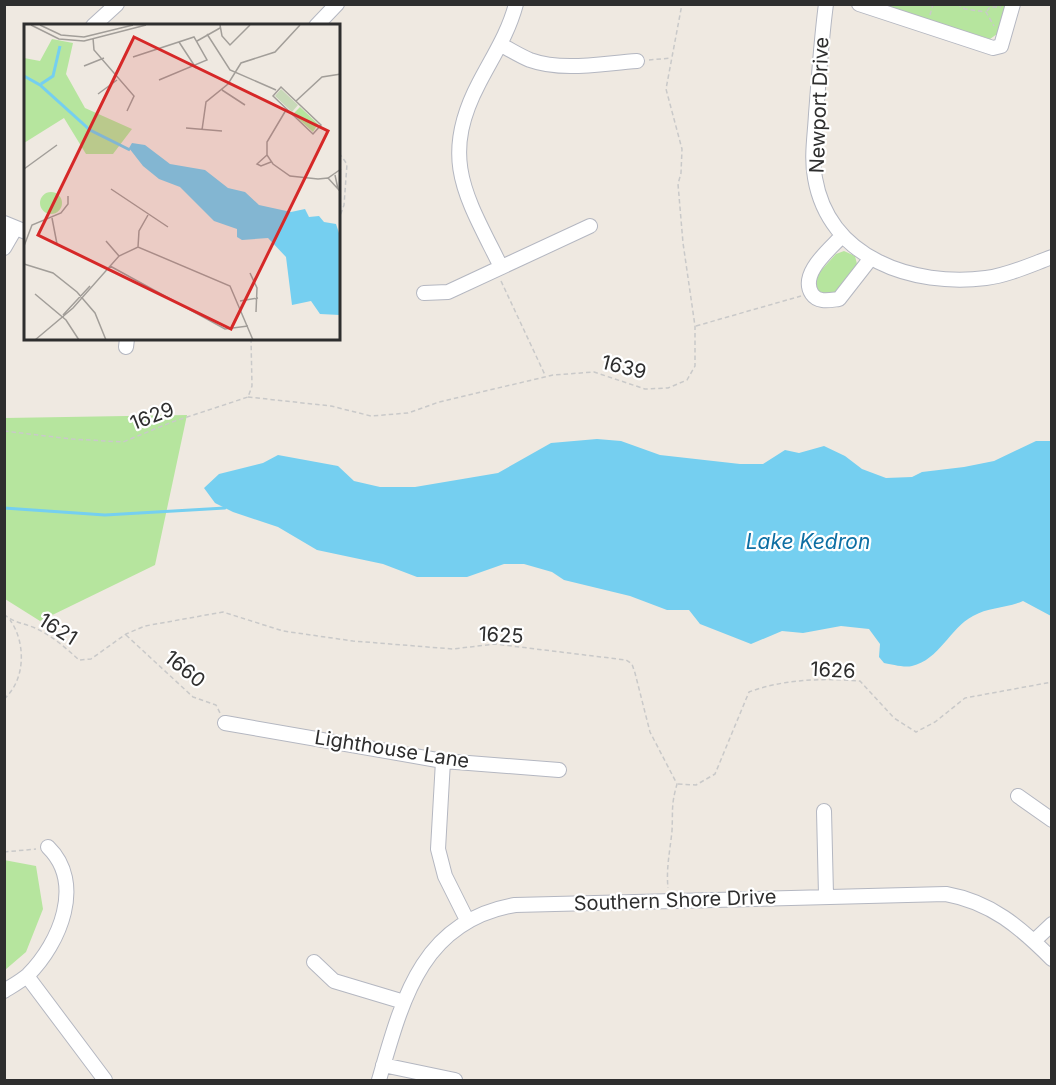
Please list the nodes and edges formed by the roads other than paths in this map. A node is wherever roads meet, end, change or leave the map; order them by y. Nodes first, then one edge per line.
1 (117, 4) edge
2 (516, 4) edge
3 (826, 4) edge
4 (859, 4) edge
5 (337, 5) edge
6 (1012, 8) edge
7 (95, 24) edge
8 (318, 24) edge
9 (501, 45) junction
10 (637, 61) road end
11 (590, 226) dead end
12 (15, 228) edge
13 (841, 237) junction
14 (4, 248) edge
15 (1052, 257) edge
16 (871, 258) junction
17 (498, 268) junction
18 (424, 293) dead end
19 (225, 723) road end
20 (443, 761) junction
21 (559, 770) dead end
22 (1018, 796) dead end
23 (824, 811) dead end
24 (1052, 820) edge
25 (48, 847) road end
26 (826, 896) junction
27 (467, 921) junction
28 (1052, 924) edge
29 (1034, 941) junction
30 (1052, 959) edge
31 (314, 962) dead end
32 (27, 976) junction
33 (4, 991) edge
34 (404, 1002) junction
35 (383, 1065) junction
36 (105, 1080) edge
37 (379, 1080) edge
38 (455, 1080) edge

1 - 7 street
2 - 9 street
3 - 13 street, Newport Drive
4 - 6 street
5 - 8 street
9 - 10 street
9 - 17 street
11 - 17 street
12 - 14 street
13 - 16 street, Newport Drive
13 - 16 street
15 - 16 street, Newport Drive
17 - 18 street
19 - 20 street, Lighthouse Lane
20 - 21 street, Lighthouse Lane
20 - 27 street
22 - 24 street
23 - 26 street
25 - 32 street
26 - 27 street, Southern Shore Drive
26 - 29 street, Southern Shore Drive
27 - 34 street, Southern Shore Drive
28 - 29 street
29 - 30 street, Southern Shore Drive
31 - 34 street
32 - 33 street
32 - 36 street
34 - 35 street, Southern Shore Drive
35 - 37 street, Southern Shore Drive
35 - 38 street

